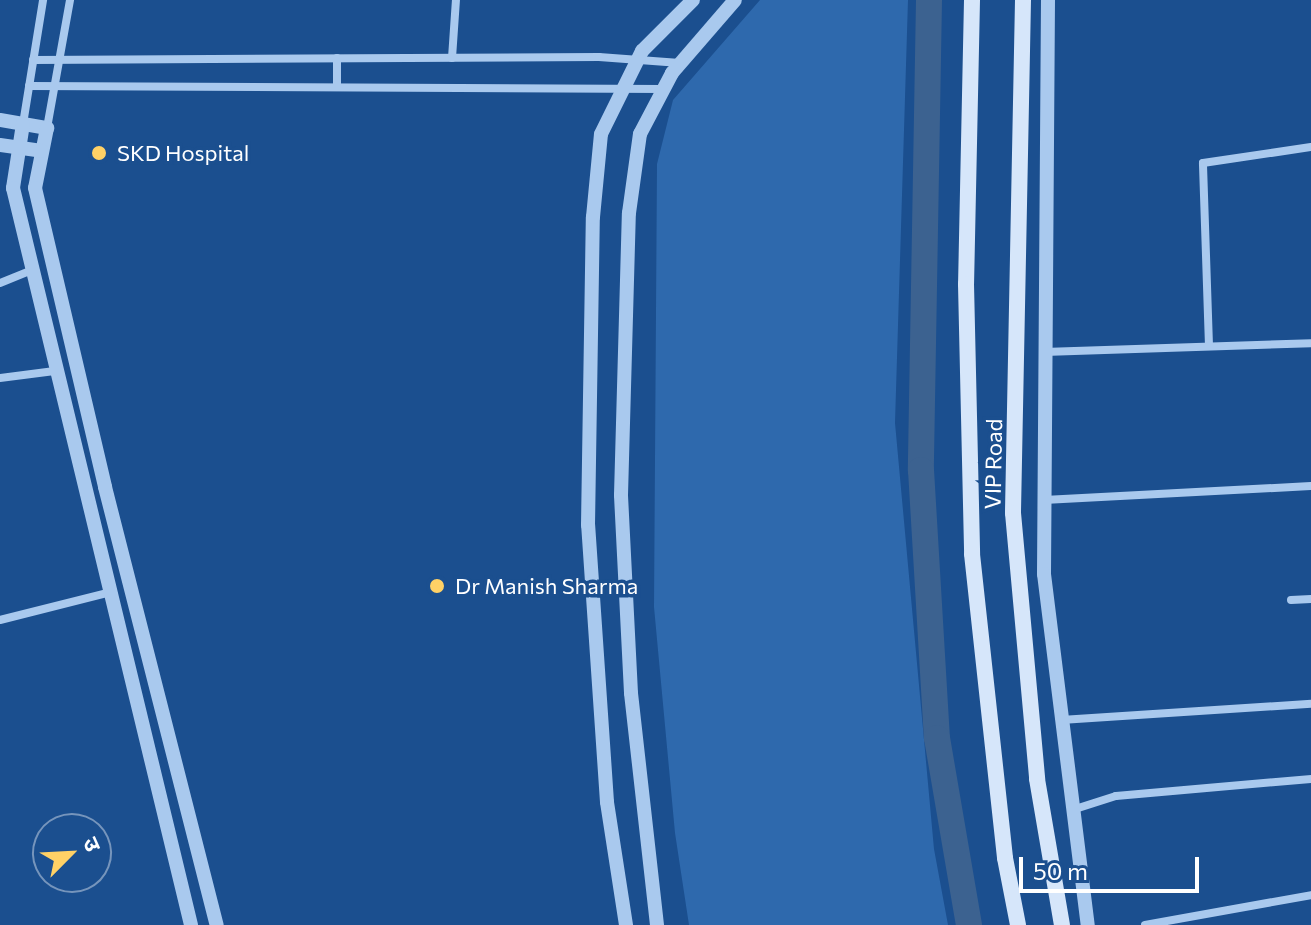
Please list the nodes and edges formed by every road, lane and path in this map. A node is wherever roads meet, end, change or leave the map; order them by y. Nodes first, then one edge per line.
1 (43, 0) edge
2 (70, 0) edge
3 (456, 0) edge
4 (693, 0) edge
5 (735, 0) edge
6 (972, 0) edge
7 (1023, 0) edge
8 (1048, 0) edge
9 (337, 58) junction
10 (452, 58) junction
11 (60, 59) junction
12 (638, 59) junction
13 (33, 60) junction
14 (682, 63) junction
15 (29, 86) junction
16 (55, 86) junction
17 (337, 87) junction
18 (623, 88) junction
19 (664, 89) junction
20 (0, 120) edge
21 (23, 124) junction
22 (47, 128) junction
23 (0, 145) edge
24 (1311, 147) edge
25 (20, 148) junction
26 (42, 151) junction
27 (32, 270) junction
28 (0, 283) edge
29 (1311, 343) edge
30 (1209, 346) junction
31 (1042, 352) junction
32 (55, 371) junction
33 (0, 378) edge
34 (1311, 486) edge
35 (1044, 500) junction
36 (107, 593) junction
37 (1311, 599) edge
38 (1291, 600) dead end
39 (0, 620) edge
40 (1311, 704) edge
41 (1061, 720) junction
42 (1311, 779) edge
43 (1071, 810) junction
44 (1311, 895) edge
45 (191, 925) edge
46 (217, 925) edge
47 (626, 925) edge
48 (657, 925) edge
49 (1018, 925) edge
50 (1062, 925) edge
51 (1088, 925) edge
52 (1145, 925) edge

1 - 13 street
2 - 11 street
3 - 10 street
4 - 12 street
5 - 14 street
6 - 49 main road, VIP Road
7 - 50 main road, VIP Road
8 - 31 street
9 - 10 street
9 - 11 street
9 - 17 street
10 - 12 street
11 - 13 street
11 - 16 street
12 - 14 street
12 - 18 street
13 - 15 street
14 - 19 street
15 - 16 street
15 - 21 street
16 - 17 street
16 - 22 street
17 - 18 street
18 - 19 street
18 - 47 street
19 - 48 street
20 - 21 street
21 - 22 street
21 - 25 street
22 - 26 street
23 - 25 street
24 - 30 street
25 - 26 street
25 - 27 street
26 - 46 street
27 - 28 street
27 - 32 street
29 - 30 street
30 - 31 street
31 - 35 street
32 - 33 street
32 - 36 street
34 - 35 street
35 - 41 street
36 - 39 street
36 - 45 street
37 - 38 street
40 - 41 street
41 - 43 street
42 - 43 street
43 - 51 street
44 - 52 street

